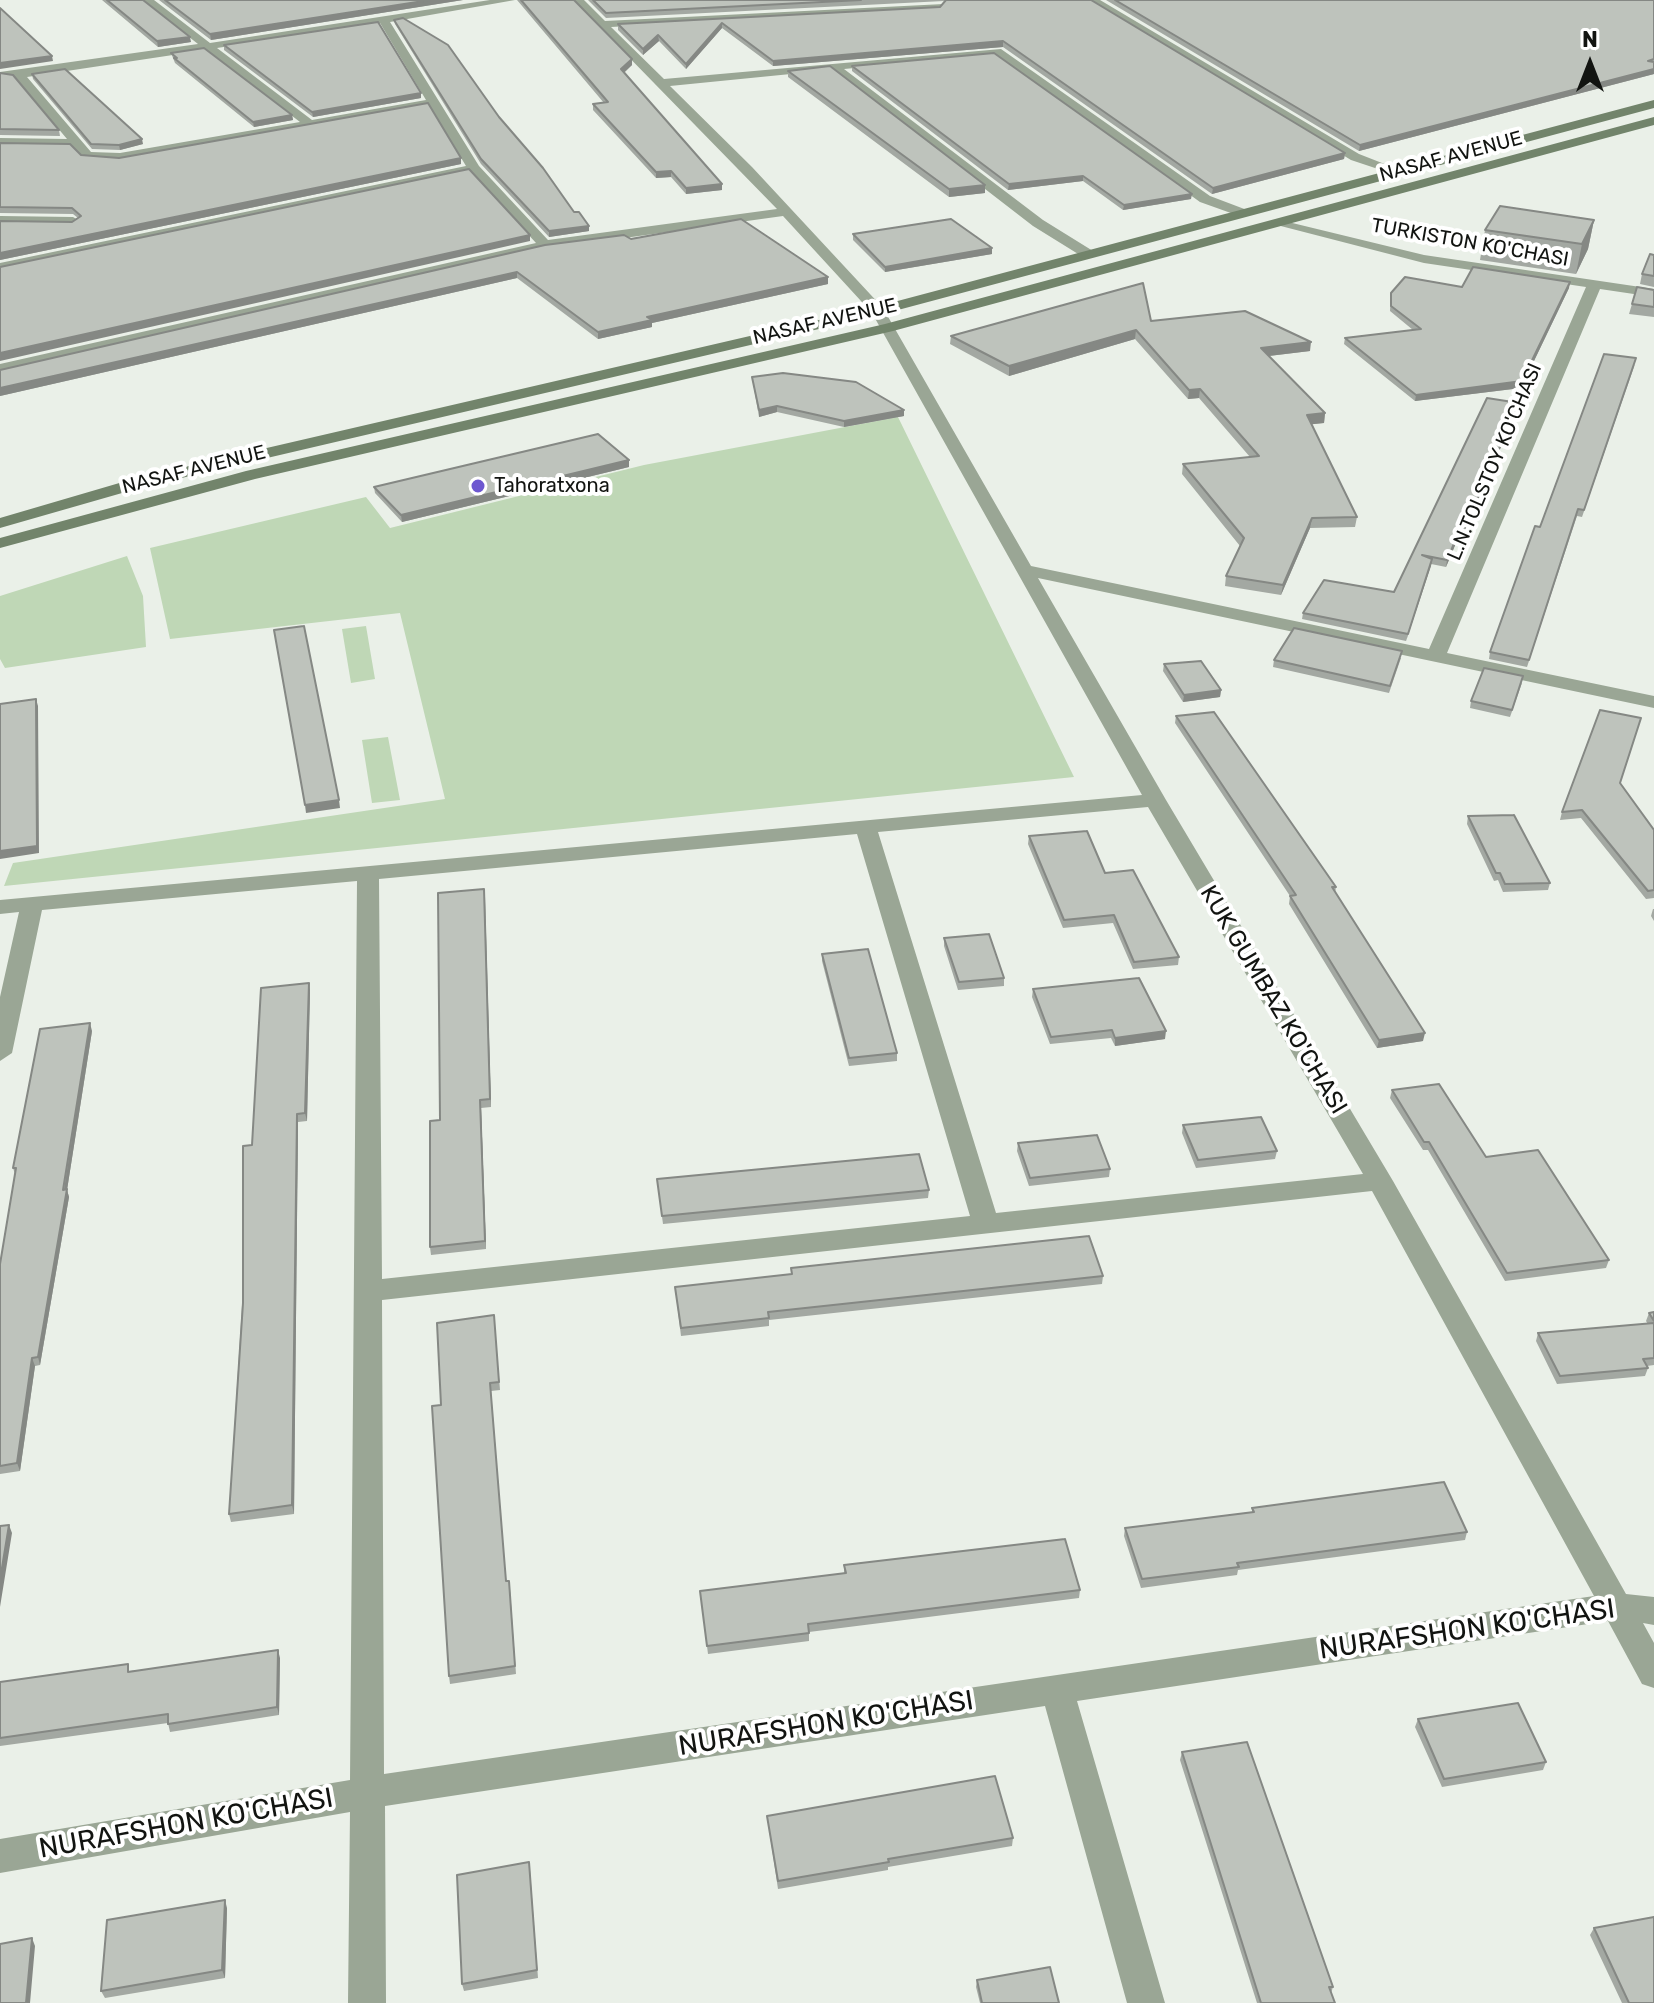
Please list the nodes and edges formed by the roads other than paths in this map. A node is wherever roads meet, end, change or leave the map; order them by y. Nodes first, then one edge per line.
1 (147, 0) edge
2 (510, 0) edge
3 (578, 0) edge
4 (1093, 0) edge
5 (940, 6) edge
6 (383, 19) junction
7 (602, 24) junction
8 (205, 47) junction
9 (833, 66) junction
10 (0, 75) edge
11 (19, 75) junction
12 (661, 83) junction
13 (433, 102) junction
14 (1654, 104) edge
15 (1654, 121) edge
16 (310, 124) junction
17 (0, 142) edge
18 (77, 143) junction
19 (474, 168) junction
20 (1399, 172) junction
21 (785, 212) junction
22 (1242, 213) junction
23 (0, 220) edge
24 (73, 221) edge
25 (1280, 224) junction
26 (545, 245) junction
27 (1088, 254) junction
28 (0, 267) edge
29 (1595, 284) junction
30 (1654, 293) edge
31 (883, 320) junction
32 (0, 369) edge
33 (0, 523) edge
34 (0, 543) edge
35 (1025, 570) junction
36 (1436, 656) junction
37 (1654, 702) edge
38 (1155, 800) junction
39 (866, 829) junction
40 (368, 873) junction
41 (32, 904) junction
42 (0, 907) edge
43 (0, 1053) edge
44 (1380, 1181) junction
45 (986, 1224) junction
46 (368, 1291) junction
47 (1617, 1606) junction
48 (1654, 1611) edge
49 (1654, 1674) edge
50 (1057, 1690) junction
51 (366, 1793) junction
52 (0, 1856) edge
53 (367, 2003) edge
54 (1146, 2003) edge

1 - 8 street
2 - 6 street
3 - 7 street, KUK GUMBAZ KO'CHASI
4 - 20 street
5 - 7 street
6 - 8 street
6 - 13 street
7 - 12 street, KUK GUMBAZ KO'CHASI
8 - 11 street
8 - 16 street
9 - 12 street
9 - 22 street
9 - 27 street
10 - 11 street
11 - 18 street
12 - 21 street, KUK GUMBAZ KO'CHASI
13 - 16 street
13 - 19 street
14 - 20 main road, NASAF AVENUE
15 - 25 main road, NASAF AVENUE
16 - 18 street
17 - 18 street
19 - 26 street
19 - 28 street
20 - 22 main road, NASAF AVENUE
21 - 26 street
21 - 31 street, KUK GUMBAZ KO'CHASI
22 - 27 main road, NASAF AVENUE
23 - 24 street
25 - 29 street, TURKISTON KO'CHASI
25 - 31 main road, NASAF AVENUE
26 - 32 street
27 - 31 main road, NASAF AVENUE
29 - 30 street, TURKISTON KO'CHASI
29 - 36 street, L.N.TOLSTOY KO'CHASI
31 - 33 main road, NASAF AVENUE
31 - 34 main road, NASAF AVENUE
31 - 35 street, KUK GUMBAZ KO'CHASI
35 - 36 street
35 - 38 street, KUK GUMBAZ KO'CHASI
36 - 37 street
38 - 39 street
38 - 44 street, KUK GUMBAZ KO'CHASI
39 - 40 street
39 - 45 street
40 - 41 street
40 - 46 street
41 - 42 street
41 - 43 street
44 - 45 street
44 - 47 street, KUK GUMBAZ KO'CHASI
45 - 46 street
46 - 51 street
47 - 48 street, NURAFSHON KO'CHASI
47 - 49 street, KUK GUMBAZ KO'CHASI
47 - 50 street, NURAFSHON KO'CHASI
50 - 51 street, NURAFSHON KO'CHASI
50 - 54 street
51 - 52 street, NURAFSHON KO'CHASI
51 - 53 street

